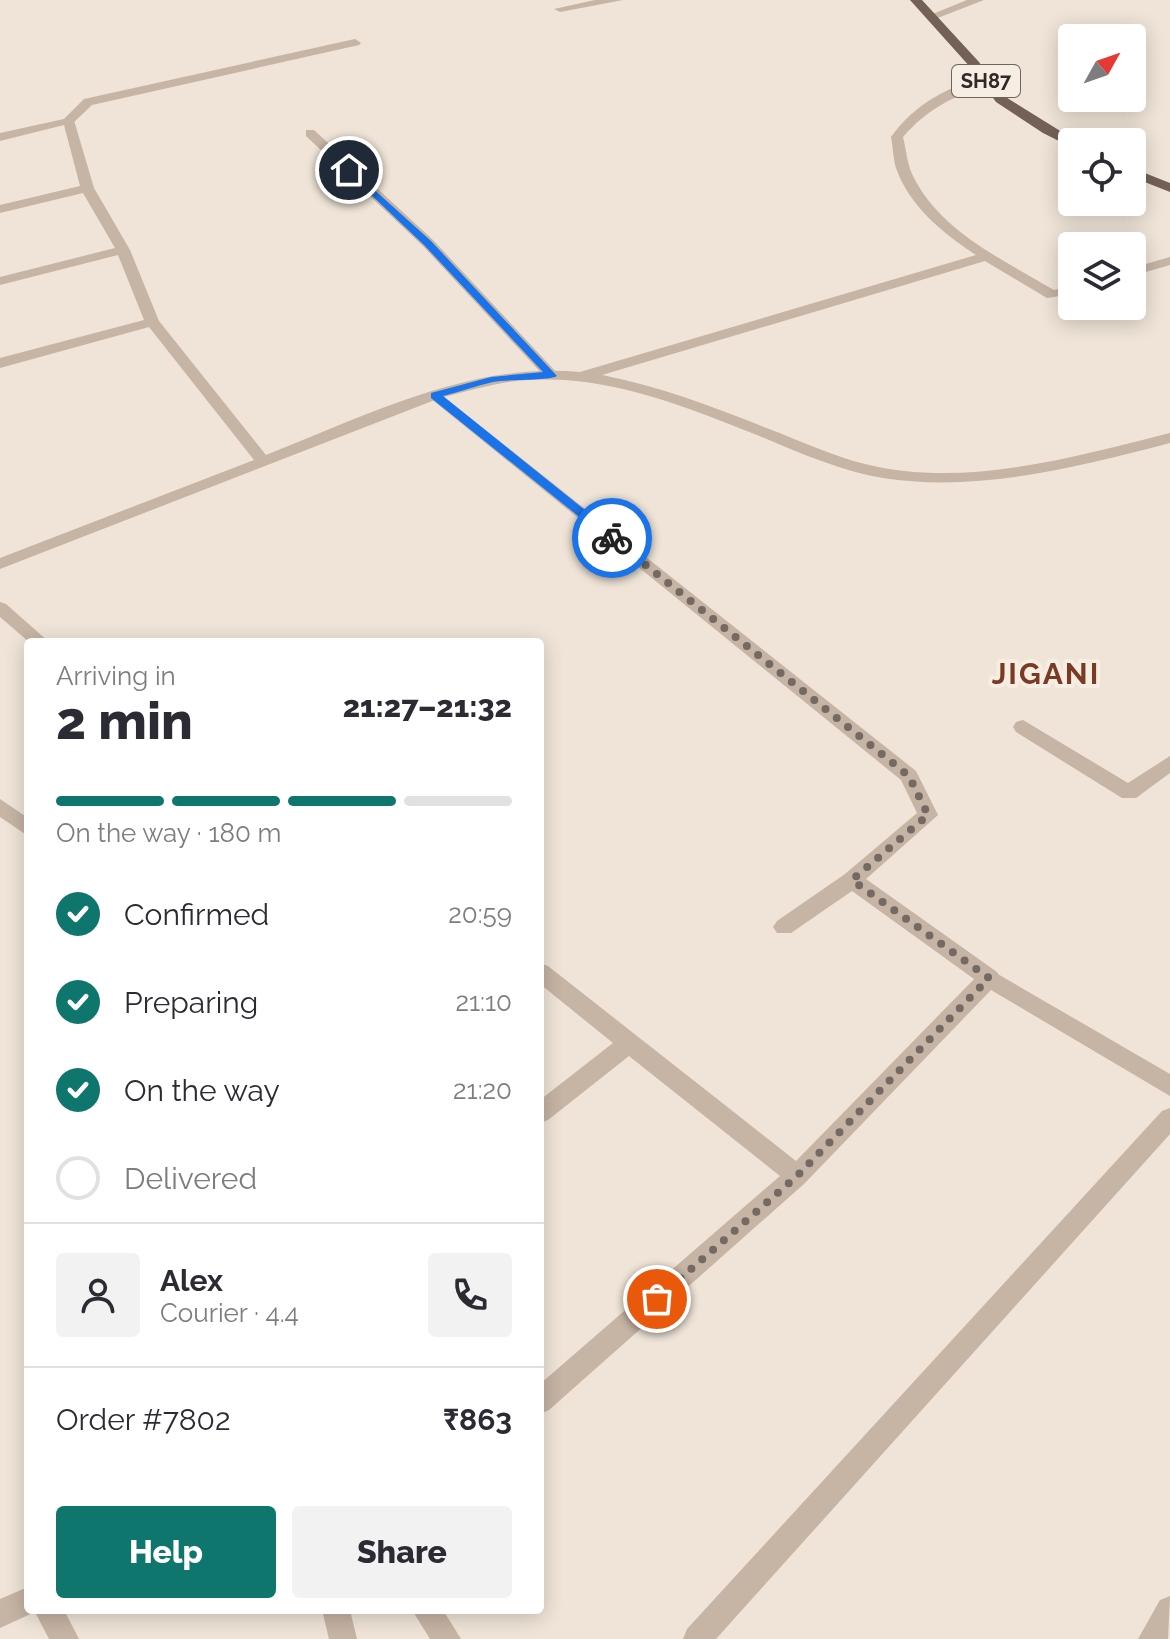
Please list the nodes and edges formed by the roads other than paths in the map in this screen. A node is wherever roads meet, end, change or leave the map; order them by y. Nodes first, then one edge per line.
1 (617, 0) edge
2 (916, 0) edge
3 (978, 0) edge
4 (560, 9) dead end
5 (931, 17) junction
6 (355, 43) dead end
7 (986, 80) junction
8 (69, 120) junction
9 (310, 133) dead end
10 (1058, 135) edge
11 (0, 137) edge
12 (1146, 178) edge
13 (87, 188) junction
14 (1170, 188) edge
15 (0, 209) edge
16 (123, 250) junction
17 (988, 256) junction
18 (1170, 261) edge
19 (1146, 268) edge
20 (0, 281) edge
21 (1058, 293) edge
22 (152, 322) junction
23 (0, 363) edge
24 (552, 376) junction
25 (579, 377) junction
26 (435, 395) junction
27 (1170, 438) edge
28 (263, 461) junction
29 (0, 564) edge
30 (0, 608) edge
31 (35, 638) edge
32 (1023, 727) dead end
33 (1170, 763) edge
34 (0, 806) edge
35 (24, 826) edge
36 (852, 880) junction
37 (784, 927) dead end
38 (544, 975) edge
39 (989, 978) junction
40 (630, 1042) junction
41 (1170, 1086) edge
42 (544, 1110) edge
43 (1170, 1118) edge
44 (797, 1176) junction
45 (544, 1397) edge
46 (24, 1603) edge
47 (1170, 1610) edge
48 (0, 1614) edge
49 (50, 1614) edge
50 (337, 1614) edge
51 (429, 1614) edge
52 (65, 1639) edge
53 (343, 1639) edge
54 (447, 1639) edge
55 (697, 1639) edge
56 (1152, 1639) edge

1 - 4 street
2 - 5 main road, SH87
3 - 5 street
5 - 7 main road, SH87
6 - 8 street
7 - 10 main road, SH87
7 - 17 street
8 - 11 street
8 - 13 street
9 - 24 street
12 - 14 main road
13 - 15 street
13 - 16 street
16 - 20 street
16 - 22 street
17 - 21 street
17 - 25 street
18 - 19 street
22 - 23 street
22 - 28 street
24 - 25 street
24 - 26 street
25 - 27 street
26 - 28 street
26 - 36 street
28 - 29 street
30 - 31 street
32 - 33 street
34 - 35 street
36 - 37 street
36 - 39 street
38 - 40 street
39 - 41 street
39 - 44 street
40 - 42 street
40 - 44 street
43 - 55 street
44 - 45 street
46 - 48 street
47 - 56 street
49 - 52 street
50 - 53 street
51 - 54 street

